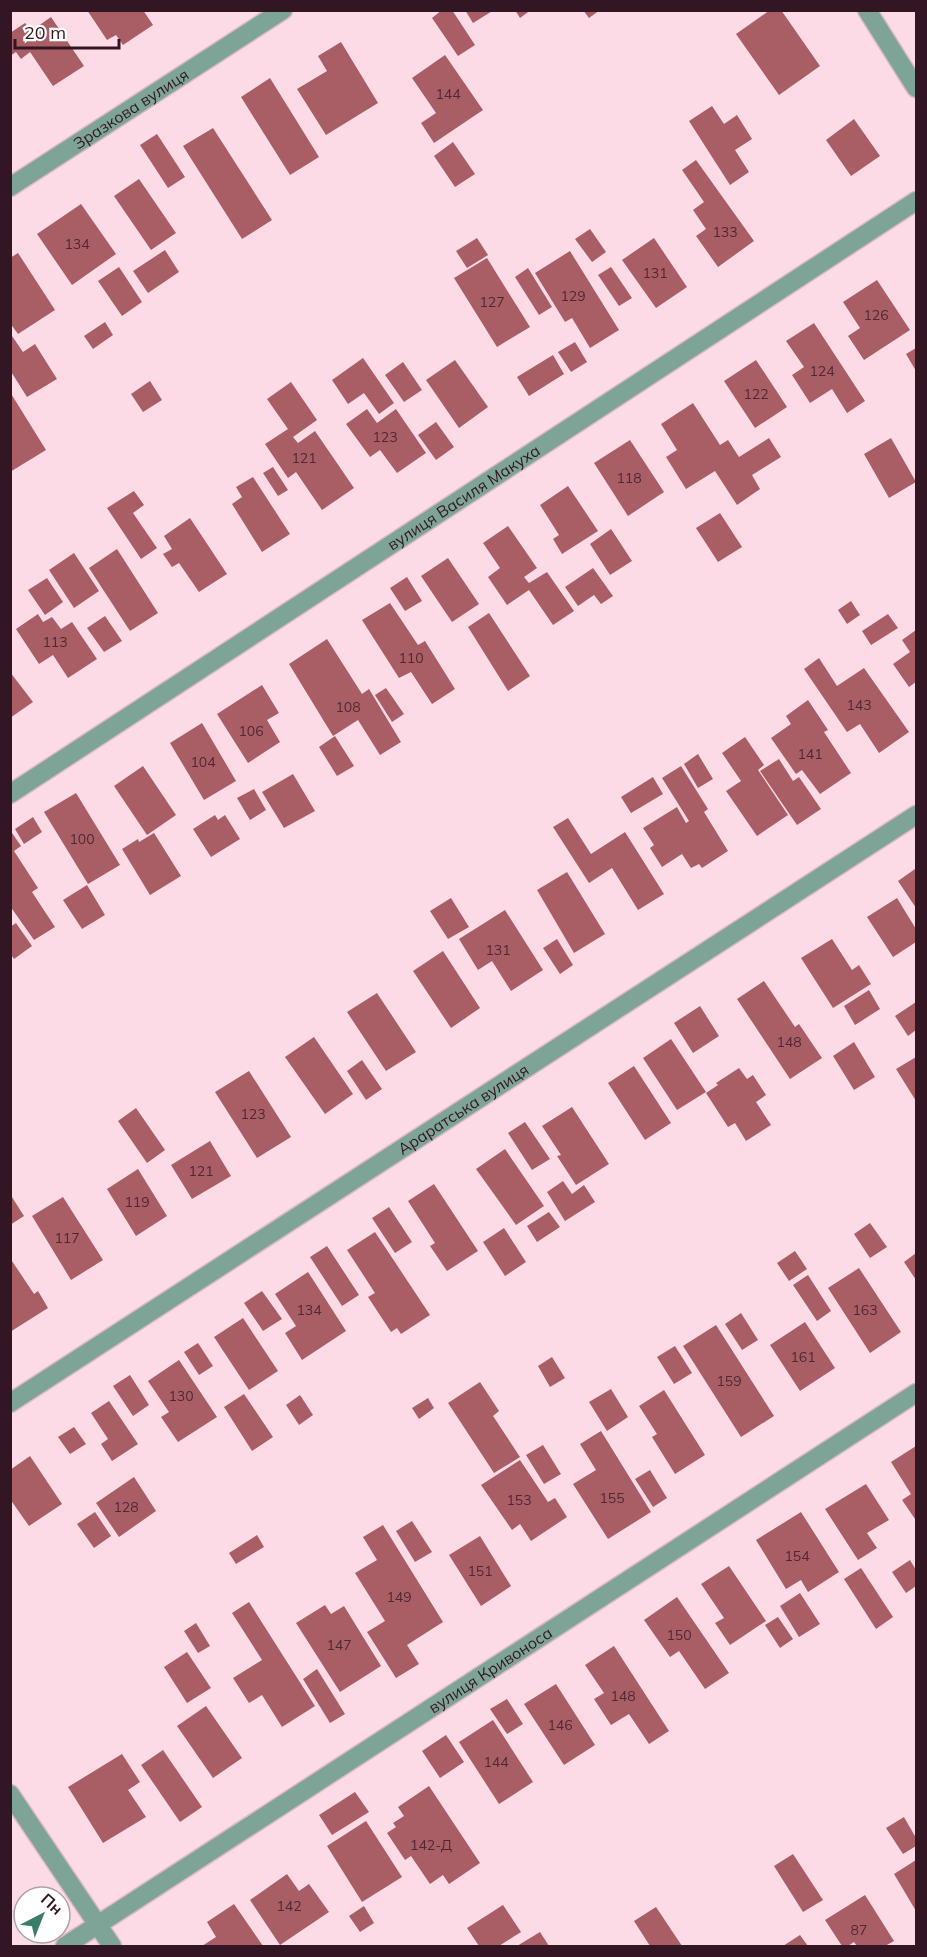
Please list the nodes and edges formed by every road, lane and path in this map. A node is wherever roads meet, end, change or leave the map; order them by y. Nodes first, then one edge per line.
1 (283, 10) edge
2 (867, 10) edge
3 (916, 88) edge
4 (10, 187) edge
5 (916, 201) edge
6 (10, 794) edge
7 (916, 815) edge
8 (916, 1393) edge
9 (10, 1403) edge
10 (10, 1794) edge
11 (98, 1925) junction
12 (65, 1947) edge
13 (112, 1947) edge

1 - 4 street, Зразкова вулиця
2 - 3 street
5 - 6 street, вулиця Василя Макуха
7 - 9 street, Араратська вулиця
8 - 11 street, вулиця Кривоноса
10 - 11 street
11 - 12 street, вулиця Кривоноса
11 - 13 street

